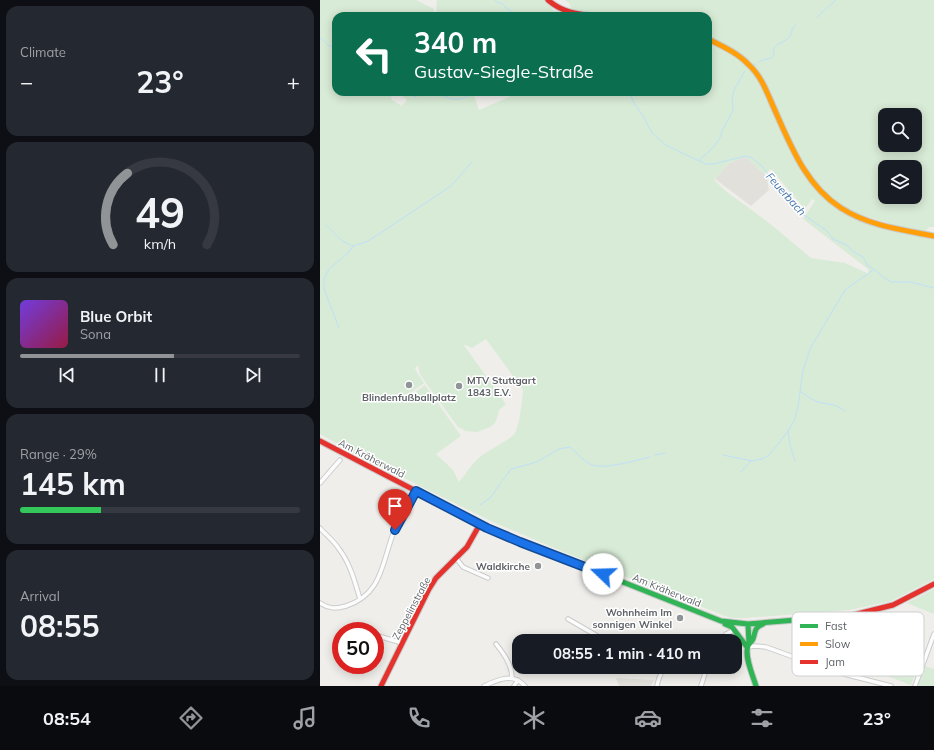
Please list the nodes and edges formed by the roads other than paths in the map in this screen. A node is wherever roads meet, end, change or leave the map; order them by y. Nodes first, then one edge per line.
1 (548, 0) edge
2 (568, 12) edge
3 (712, 41) edge
4 (934, 236) edge
5 (320, 441) edge
6 (340, 460) dead end
7 (320, 483) edge
8 (416, 491) junction
9 (480, 524) junction
10 (320, 528) edge
11 (456, 558) junction
12 (488, 578) dead end
13 (934, 584) edge
14 (360, 599) junction
15 (320, 603) edge
16 (868, 612) edge
17 (568, 619) dead end
18 (722, 621) junction
19 (792, 621) edge
20 (738, 623) junction
21 (765, 623) junction
22 (748, 624) junction
23 (734, 630) junction
24 (594, 634) edge
25 (726, 634) edge
26 (934, 634) edge
27 (384, 638) edge
28 (402, 643) junction
29 (496, 644) dead end
30 (748, 645) junction
31 (792, 656) edge
32 (924, 661) edge
33 (661, 674) edge
34 (705, 674) edge
35 (852, 676) edge
36 (919, 676) edge
37 (512, 678) junction
38 (518, 680) junction
39 (381, 686) edge
40 (484, 686) edge
41 (514, 686) edge
42 (525, 686) edge
43 (657, 686) edge
44 (701, 686) edge
45 (756, 686) edge
46 (891, 686) edge
47 (915, 686) edge

1 - 2 main road
3 - 4 main road
5 - 8 main road, Am Kräherwald
6 - 7 street
8 - 9 main road, Am Kräherwald
8 - 14 street
9 - 11 main road, Zeppelinstraße
9 - 18 main road, Am Kräherwald
10 - 14 street
11 - 12 street
11 - 28 main road, Zeppelinstraße
13 - 16 main road, Am Kräherwald
14 - 15 street
17 - 24 street
18 - 20 main road, Am Kräherwald
18 - 23 main road
19 - 21 main road, Am Kräherwald
20 - 22 main road, Am Kräherwald
20 - 23 main road
21 - 22 main road, Am Kräherwald
21 - 30 main road
22 - 30 main road
23 - 25 street
23 - 30 main road
26 - 32 street
27 - 28 street
28 - 39 main road, Zeppelinstraße
29 - 37 street
30 - 31 street
30 - 45 main road
33 - 43 street
34 - 44 street
35 - 46 street
36 - 47 street
37 - 38 street
37 - 40 street
38 - 41 street
38 - 42 street

